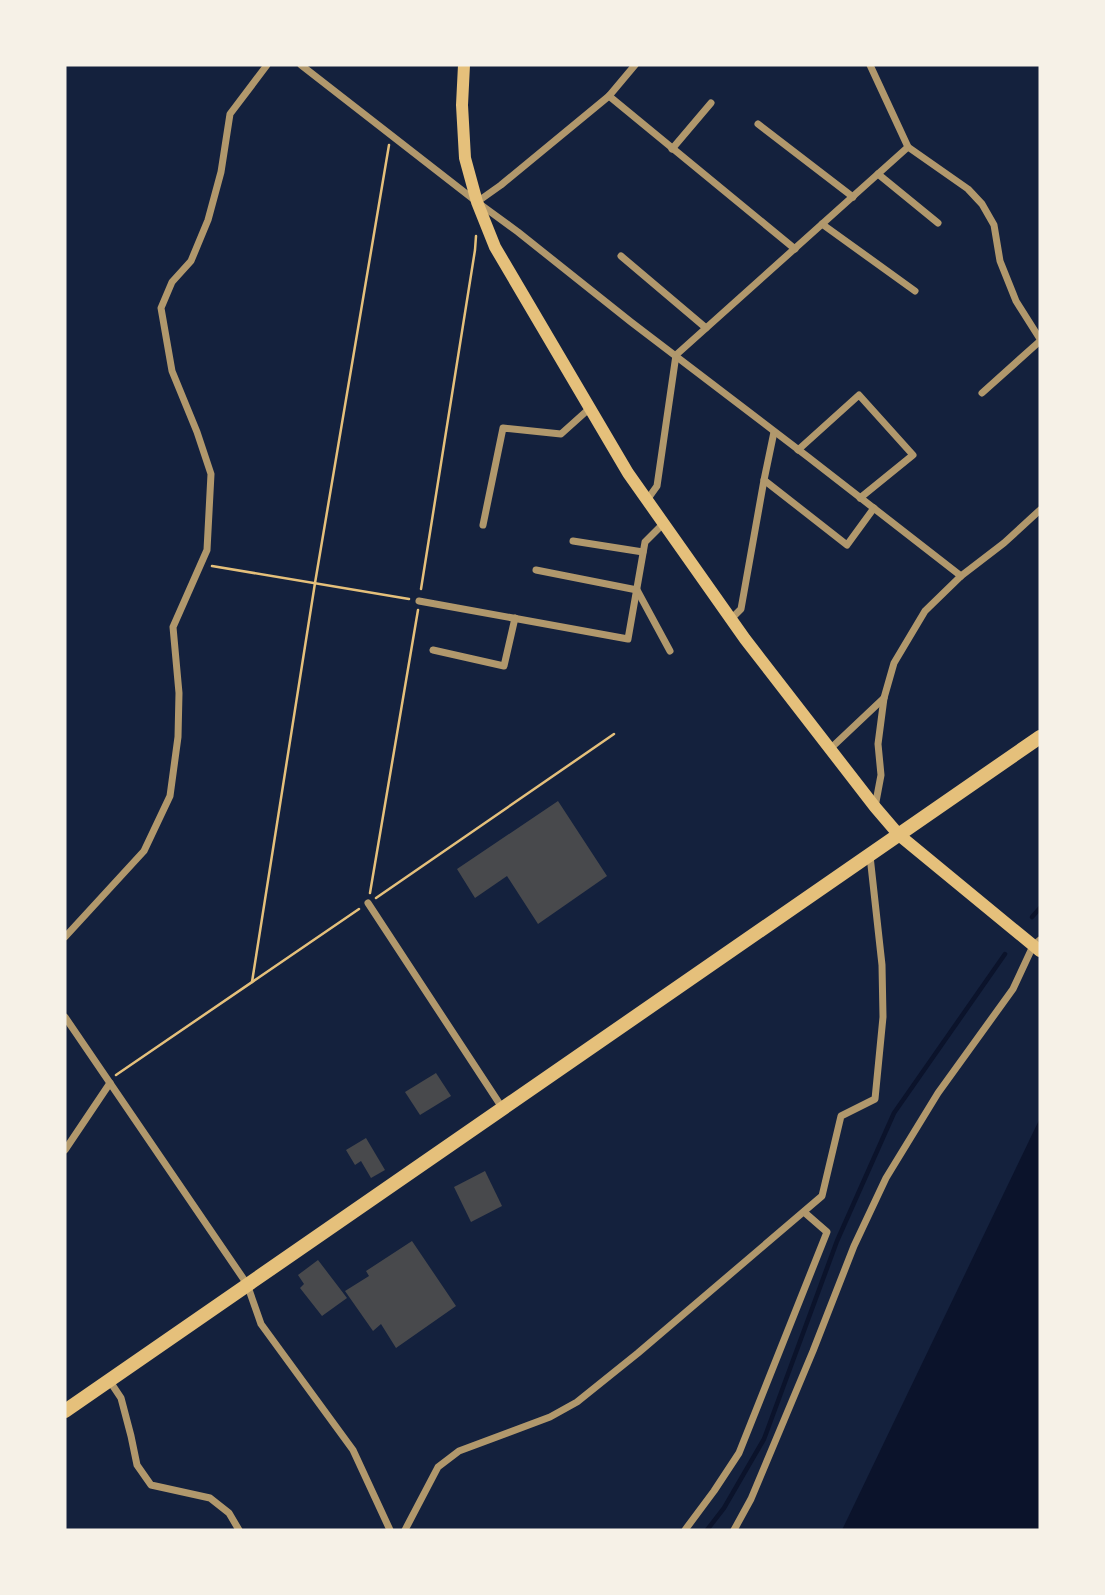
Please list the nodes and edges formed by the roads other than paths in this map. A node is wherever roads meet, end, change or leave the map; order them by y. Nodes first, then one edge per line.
1 (267, 65) edge
2 (301, 65) edge
3 (464, 65) edge
4 (635, 65) edge
5 (870, 65) edge
6 (609, 96) junction
7 (711, 103) dead end
8 (758, 124) dead end
9 (908, 147) junction
10 (672, 149) junction
11 (878, 174) junction
12 (853, 197) junction
13 (477, 202) junction
14 (939, 223) dead end
15 (822, 224) junction
16 (794, 249) junction
17 (621, 256) dead end
18 (915, 291) dead end
19 (706, 328) junction
20 (1040, 340) edge
21 (676, 355) junction
22 (982, 393) dead end
23 (590, 408) junction
24 (774, 432) junction
25 (798, 450) junction
26 (764, 480) junction
27 (860, 498) junction
28 (647, 501) junction
29 (874, 508) junction
30 (1040, 510) edge
31 (663, 524) junction
32 (483, 525) dead end
33 (573, 541) dead end
34 (643, 552) junction
35 (536, 570) dead end
36 (961, 576) junction
37 (637, 590) junction
38 (419, 601) road end
39 (514, 618) junction
40 (731, 619) junction
41 (433, 650) dead end
42 (670, 651) dead end
43 (884, 698) junction
44 (1040, 737) edge
45 (830, 749) junction
46 (875, 807) junction
47 (899, 835) junction
48 (870, 855) junction
49 (368, 903) road end
50 (65, 937) edge
51 (1038, 946) edge
52 (65, 1017) edge
53 (110, 1083) junction
54 (503, 1109) junction
55 (65, 1150) edge
56 (804, 1212) junction
57 (247, 1284) junction
58 (109, 1379) junction
59 (65, 1410) edge
60 (239, 1530) edge
61 (390, 1530) edge
62 (405, 1530) edge
63 (685, 1530) edge
64 (734, 1530) edge

1 - 50 street
2 - 13 street
3 - 13 main road
4 - 6 street
5 - 9 street
6 - 10 street
6 - 13 street
7 - 10 street
8 - 12 street
9 - 11 street
9 - 20 street
10 - 16 street
11 - 12 street
11 - 14 street
12 - 15 street
13 - 21 street
13 - 23 main road
15 - 16 street
15 - 18 street
16 - 19 street
17 - 19 street
19 - 21 street
20 - 22 street
21 - 24 street
21 - 28 street
23 - 28 main road
23 - 32 street
24 - 25 street
24 - 26 street
25 - 27 street
25 - 27 street
26 - 29 street
26 - 40 street
27 - 29 street
28 - 31 main road
29 - 36 street
30 - 36 street
31 - 34 street
31 - 40 main road
33 - 34 street
34 - 37 street
35 - 37 street
36 - 43 street
37 - 39 street
37 - 42 street
38 - 39 street
39 - 41 street
40 - 45 main road
43 - 45 street
43 - 46 street
44 - 47 highway
45 - 46 main road
46 - 47 main road
47 - 48 highway
47 - 51 main road
48 - 54 highway
48 - 56 street
49 - 54 street
51 - 64 street
52 - 53 street
53 - 55 street
53 - 57 street
54 - 57 highway
56 - 62 street
56 - 63 street
57 - 58 highway
57 - 61 street
58 - 59 highway
58 - 60 street

